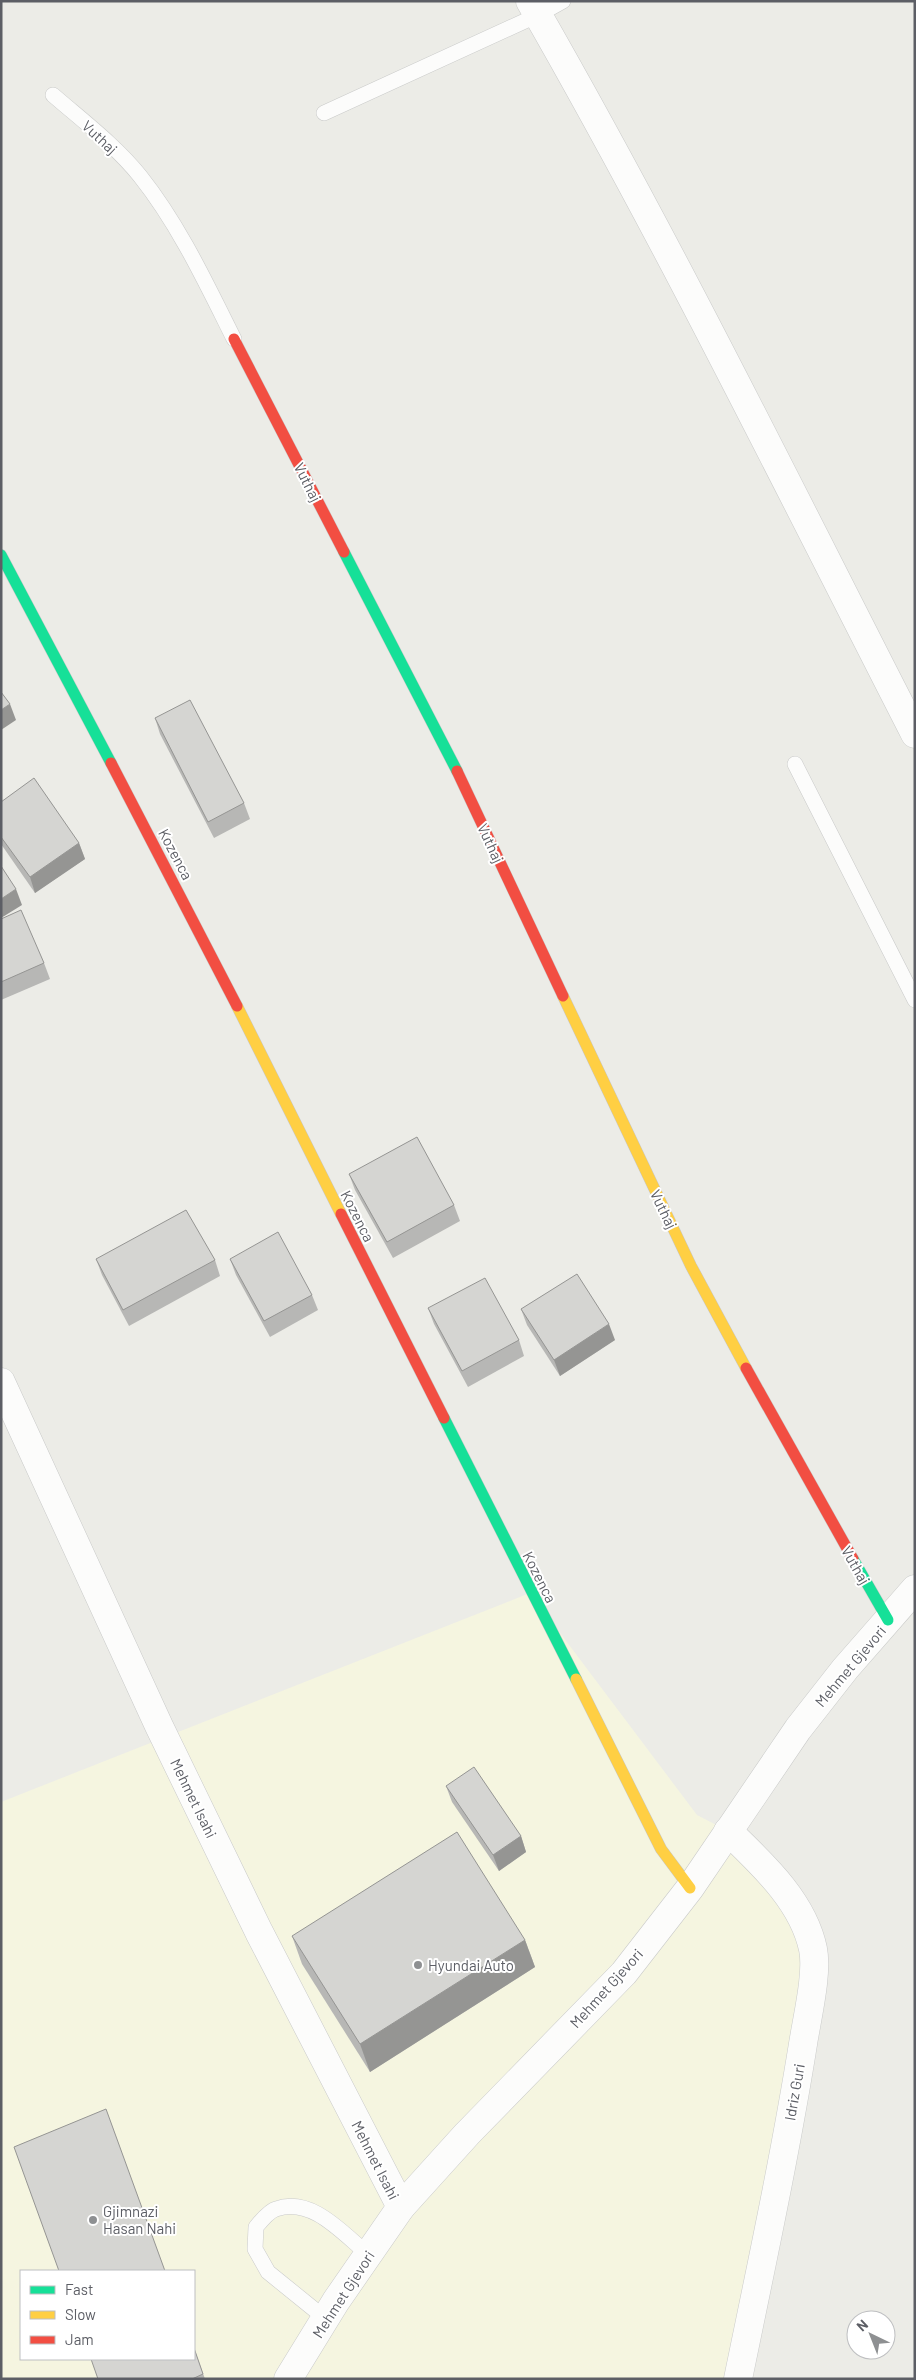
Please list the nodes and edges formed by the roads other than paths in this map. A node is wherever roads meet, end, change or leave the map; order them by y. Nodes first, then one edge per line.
1 (563, 1) edge
2 (534, 8) edge
3 (54, 96) dead end
4 (324, 113) dead end
5 (234, 339) joint
6 (1, 555) edge
7 (915, 734) edge
8 (795, 764) dead end
9 (915, 1000) edge
10 (1, 1382) edge
11 (913, 1594) edge
12 (888, 1620) junction
13 (728, 1831) junction
14 (690, 1888) junction
15 (401, 2207) junction
16 (369, 2255) junction
17 (326, 2319) junction
18 (288, 2379) edge
19 (738, 2379) edge

1 - 2 lane
2 - 4 lane
2 - 7 street
3 - 5 lane, Vuthaj
5 - 12 street, Vuthaj
6 - 14 street, Kozenca
8 - 9 lane
10 - 15 street, Mehmet Isahi
11 - 12 street, Mehmet Gjevori
12 - 13 street, Mehmet Gjevori
13 - 14 street, Mehmet Gjevori
13 - 19 street, Idriz Guri
14 - 15 street, Mehmet Gjevori
15 - 16 street, Mehmet Gjevori
16 - 17 street, Mehmet Gjevori
16 - 17 lane
17 - 18 street, Mehmet Gjevori

